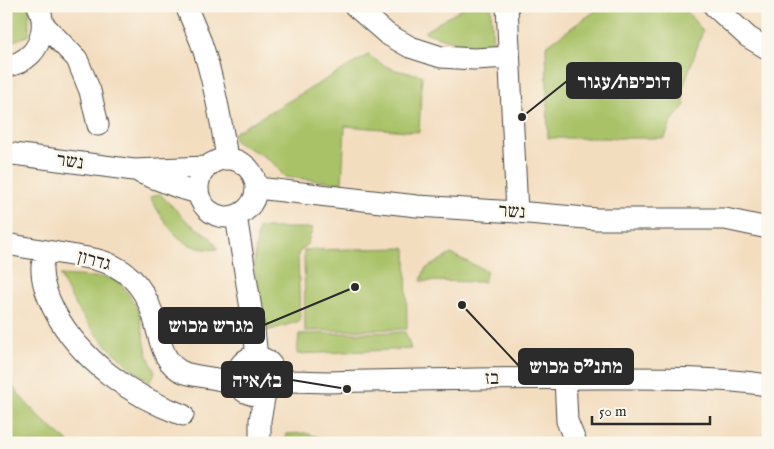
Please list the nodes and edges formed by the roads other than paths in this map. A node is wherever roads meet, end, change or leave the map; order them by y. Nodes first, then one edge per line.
1 (186, 6) edge
2 (355, 6) edge
3 (507, 6) edge
4 (714, 6) edge
5 (41, 15) edge
6 (768, 49) edge
7 (509, 57) junction
8 (6, 66) edge
9 (98, 125) dead end
10 (6, 153) edge
11 (227, 158) junction
12 (206, 167) junction
13 (134, 170) junction
14 (257, 188) junction
15 (198, 193) junction
16 (517, 212) junction
17 (236, 216) junction
18 (768, 228) edge
19 (6, 244) edge
20 (46, 251) junction
21 (249, 360) junction
22 (209, 377) junction
23 (564, 378) junction
24 (768, 384) edge
25 (258, 389) junction
26 (183, 415) dead end
27 (260, 443) edge
28 (576, 443) edge

1 - 11 street
2 - 7 street
3 - 7 street
4 - 6 street
5 - 8 street
5 - 9 street
7 - 16 street
10 - 13 street, נשר
11 - 12 street
11 - 14 street
12 - 13 street, נשר
12 - 15 street
13 - 15 street, נשר
14 - 16 street, נשר
14 - 17 street
15 - 17 street
16 - 18 street, נשר
17 - 21 street
19 - 20 street, גדרון
20 - 22 street, גדרון
20 - 26 street
21 - 22 street, גדרון
21 - 25 street
21 - 25 street
22 - 25 street, גדרון
23 - 24 street, בז
23 - 25 street, בז
23 - 28 street
25 - 27 street

